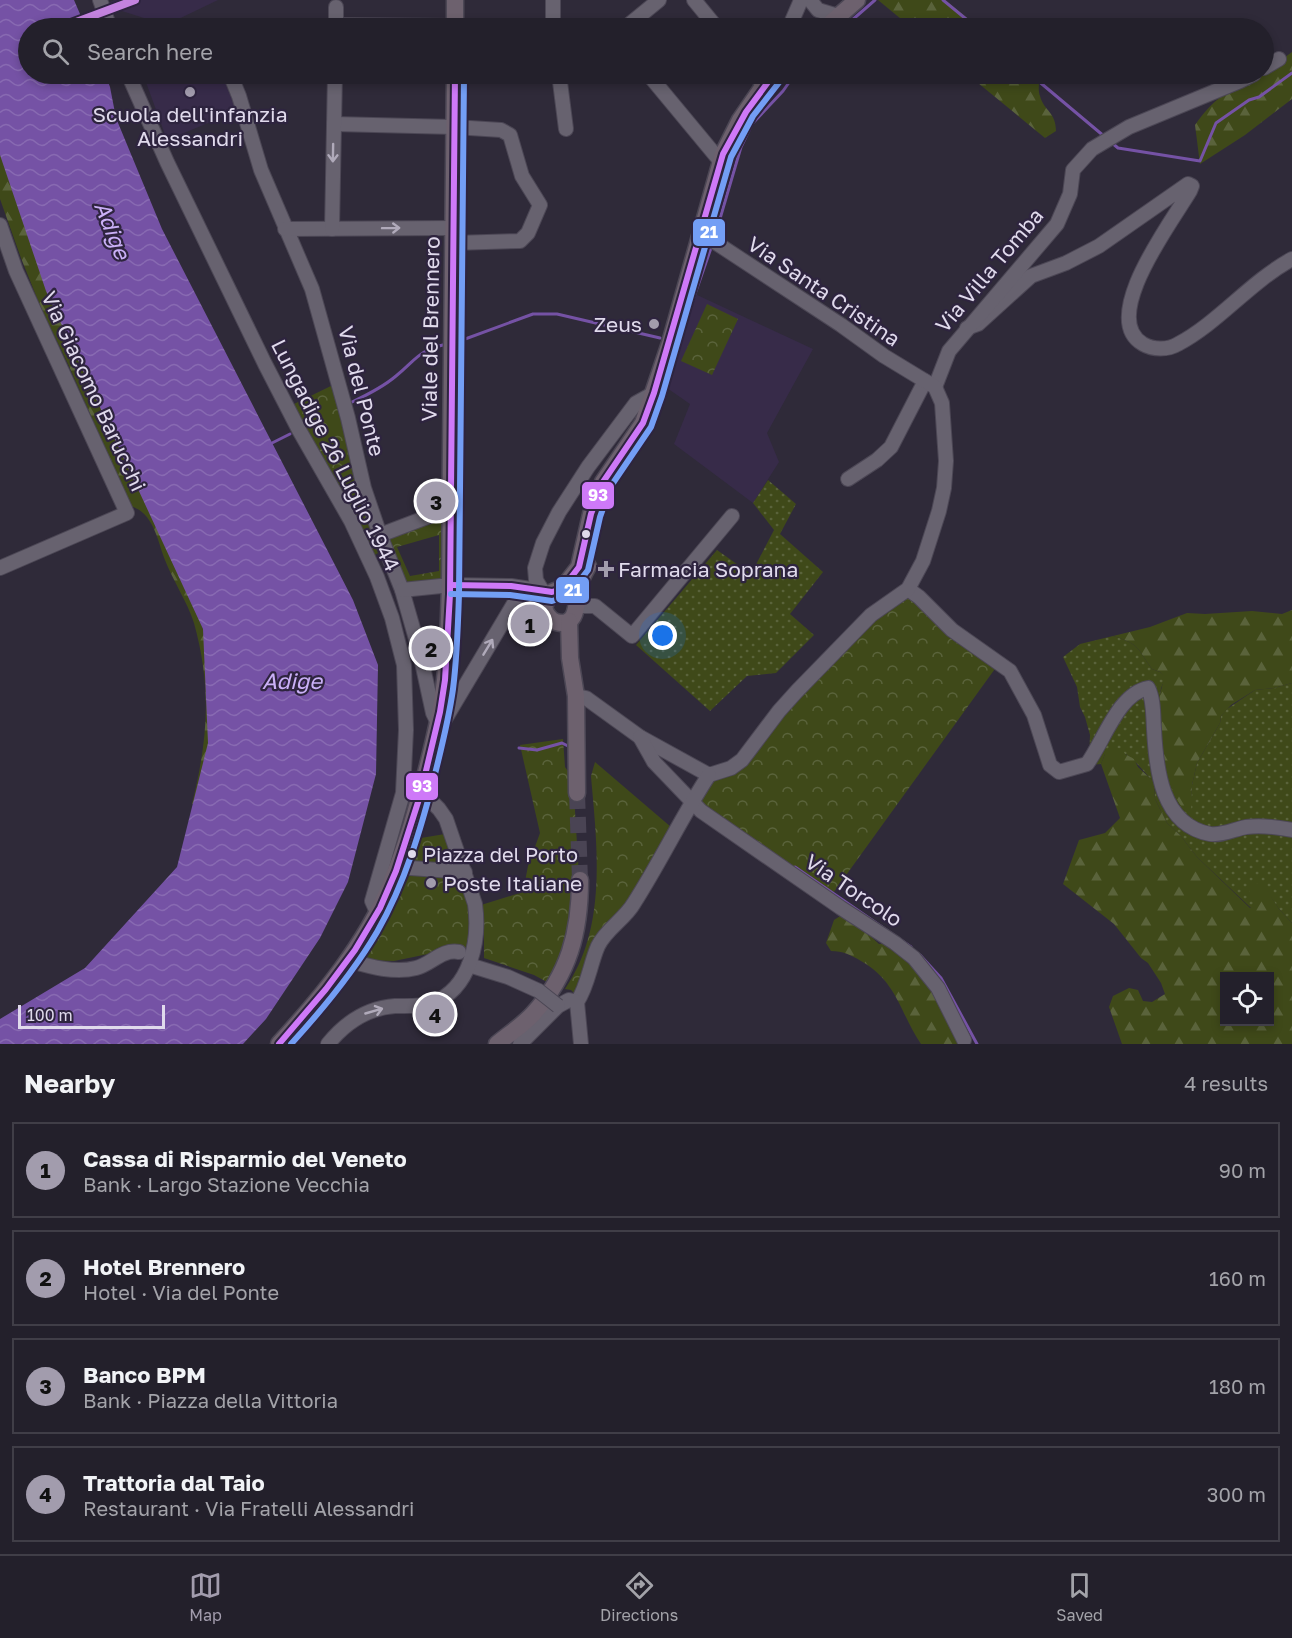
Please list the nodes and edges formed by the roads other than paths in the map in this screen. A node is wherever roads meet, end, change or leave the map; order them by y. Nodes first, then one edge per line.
1 (100, 0) edge
2 (455, 0) edge
3 (553, 0) edge
4 (660, 0) edge
5 (694, 0) edge
6 (801, 0) edge
7 (810, 0) edge
8 (856, 0) edge
9 (336, 7) dead end
10 (838, 16) joint
11 (106, 18) edge
12 (337, 18) edge
13 (455, 18) edge
14 (553, 18) edge
15 (638, 18) edge
16 (709, 18) edge
17 (793, 18) edge
18 (1279, 59) dead end
19 (1274, 62) edge
20 (132, 84) edge
21 (234, 84) edge
22 (335, 84) edge
23 (455, 84) edge
24 (563, 84) edge
25 (656, 84) edge
26 (760, 84) edge
27 (1233, 84) edge
28 (334, 124) junction
29 (454, 127) junction
30 (566, 129) dead end
31 (720, 162) junction
32 (0, 225) edge
33 (285, 229) junction
34 (332, 229) junction
35 (701, 233) junction
36 (454, 236) junction
37 (1292, 259) edge
38 (967, 328) junction
39 (933, 387) junction
40 (654, 393) junction
41 (848, 479) dead end
42 (451, 508) junction
43 (732, 516) dead end
44 (590, 521) junction
45 (380, 536) junction
46 (0, 568) edge
47 (536, 568) junction
48 (451, 585) junction
49 (511, 586) junction
50 (908, 589) junction
51 (402, 590) junction
52 (552, 590) junction
53 (523, 596) junction
54 (578, 604) junction
55 (547, 612) junction
56 (569, 621) junction
57 (575, 691) junction
58 (438, 723) junction
59 (640, 737) junction
60 (709, 775) junction
61 (422, 792) junction
62 (577, 793) tunnel mouth
63 (691, 803) junction
64 (1292, 830) edge
65 (397, 867) junction
66 (465, 872) junction
67 (580, 880) tunnel mouth
68 (377, 912) junction
69 (459, 952) dead end
70 (346, 960) junction
71 (469, 965) junction
72 (578, 1002) junction
73 (558, 1006) junction
74 (964, 1040) dead end
75 (283, 1042) edge
76 (328, 1044) edge
77 (497, 1044) edge
78 (520, 1044) edge
79 (580, 1044) edge

1 - 11 street
2 - 13 main road
3 - 14 street
4 - 15 street
5 - 16 street
6 - 17 street
7 - 10 street
8 - 10 main road
9 - 12 street
18 - 19 street
20 - 68 street, Lungadige 26 Luglio 1944
21 - 33 street, Via del Ponte
22 - 28 street
23 - 29 main road, Viale del Brennero
24 - 30 street
25 - 31 street
26 - 31 main road
27 - 38 street, Via Villa Tomba
28 - 29 street
28 -> 34 street
29 - 36 main road, Viale del Brennero
29 - 36 street
31 - 35 main road
32 - 46 street, Via Giacomo Barucchi
33 - 34 street
33 - 45 street, Via del Ponte
34 -> 36 street
35 - 39 street, Via Santa Cristina
35 - 40 main road
36 - 42 main road, Viale del Brennero
37 - 38 street
38 - 39 street, Via Villa Tomba
39 - 41 street
39 - 50 street
40 - 44 main road
40 - 47 street
42 - 45 street
42 - 48 main road, Viale del Brennero
43 - 54 street
44 - 52 main road
44 - 54 main road
45 - 51 street, Via del Ponte
47 - 49 street
47 - 52 street
48 - 49 street
48 - 51 street
48 - 58 main road, Viale del Brennero
49 - 52 street
49 - 53 street
50 - 60 street
50 - 64 street
51 - 58 street, Via del Ponte
52 - 54 main road
52 - 55 main road
53 - 55 street
58 -> 53 street
54 - 56 main road
55 - 56 main road
55 - 57 main road
56 - 57 main road
57 - 59 street
57 - 62 main road
58 - 61 main road
59 - 60 street
59 - 63 street, Via Torcolo
60 - 63 street
61 - 65 main road
61 - 66 street
63 - 72 street
63 - 74 street, Via Torcolo
65 - 66 street
65 - 68 main road
66 - 71 street
67 - 77 main road
68 - 70 main road
69 - 70 street
70 - 75 main road
71 - 73 street, bridge
76 -> 71 street
72 - 73 street
72 - 79 street
73 - 78 street

